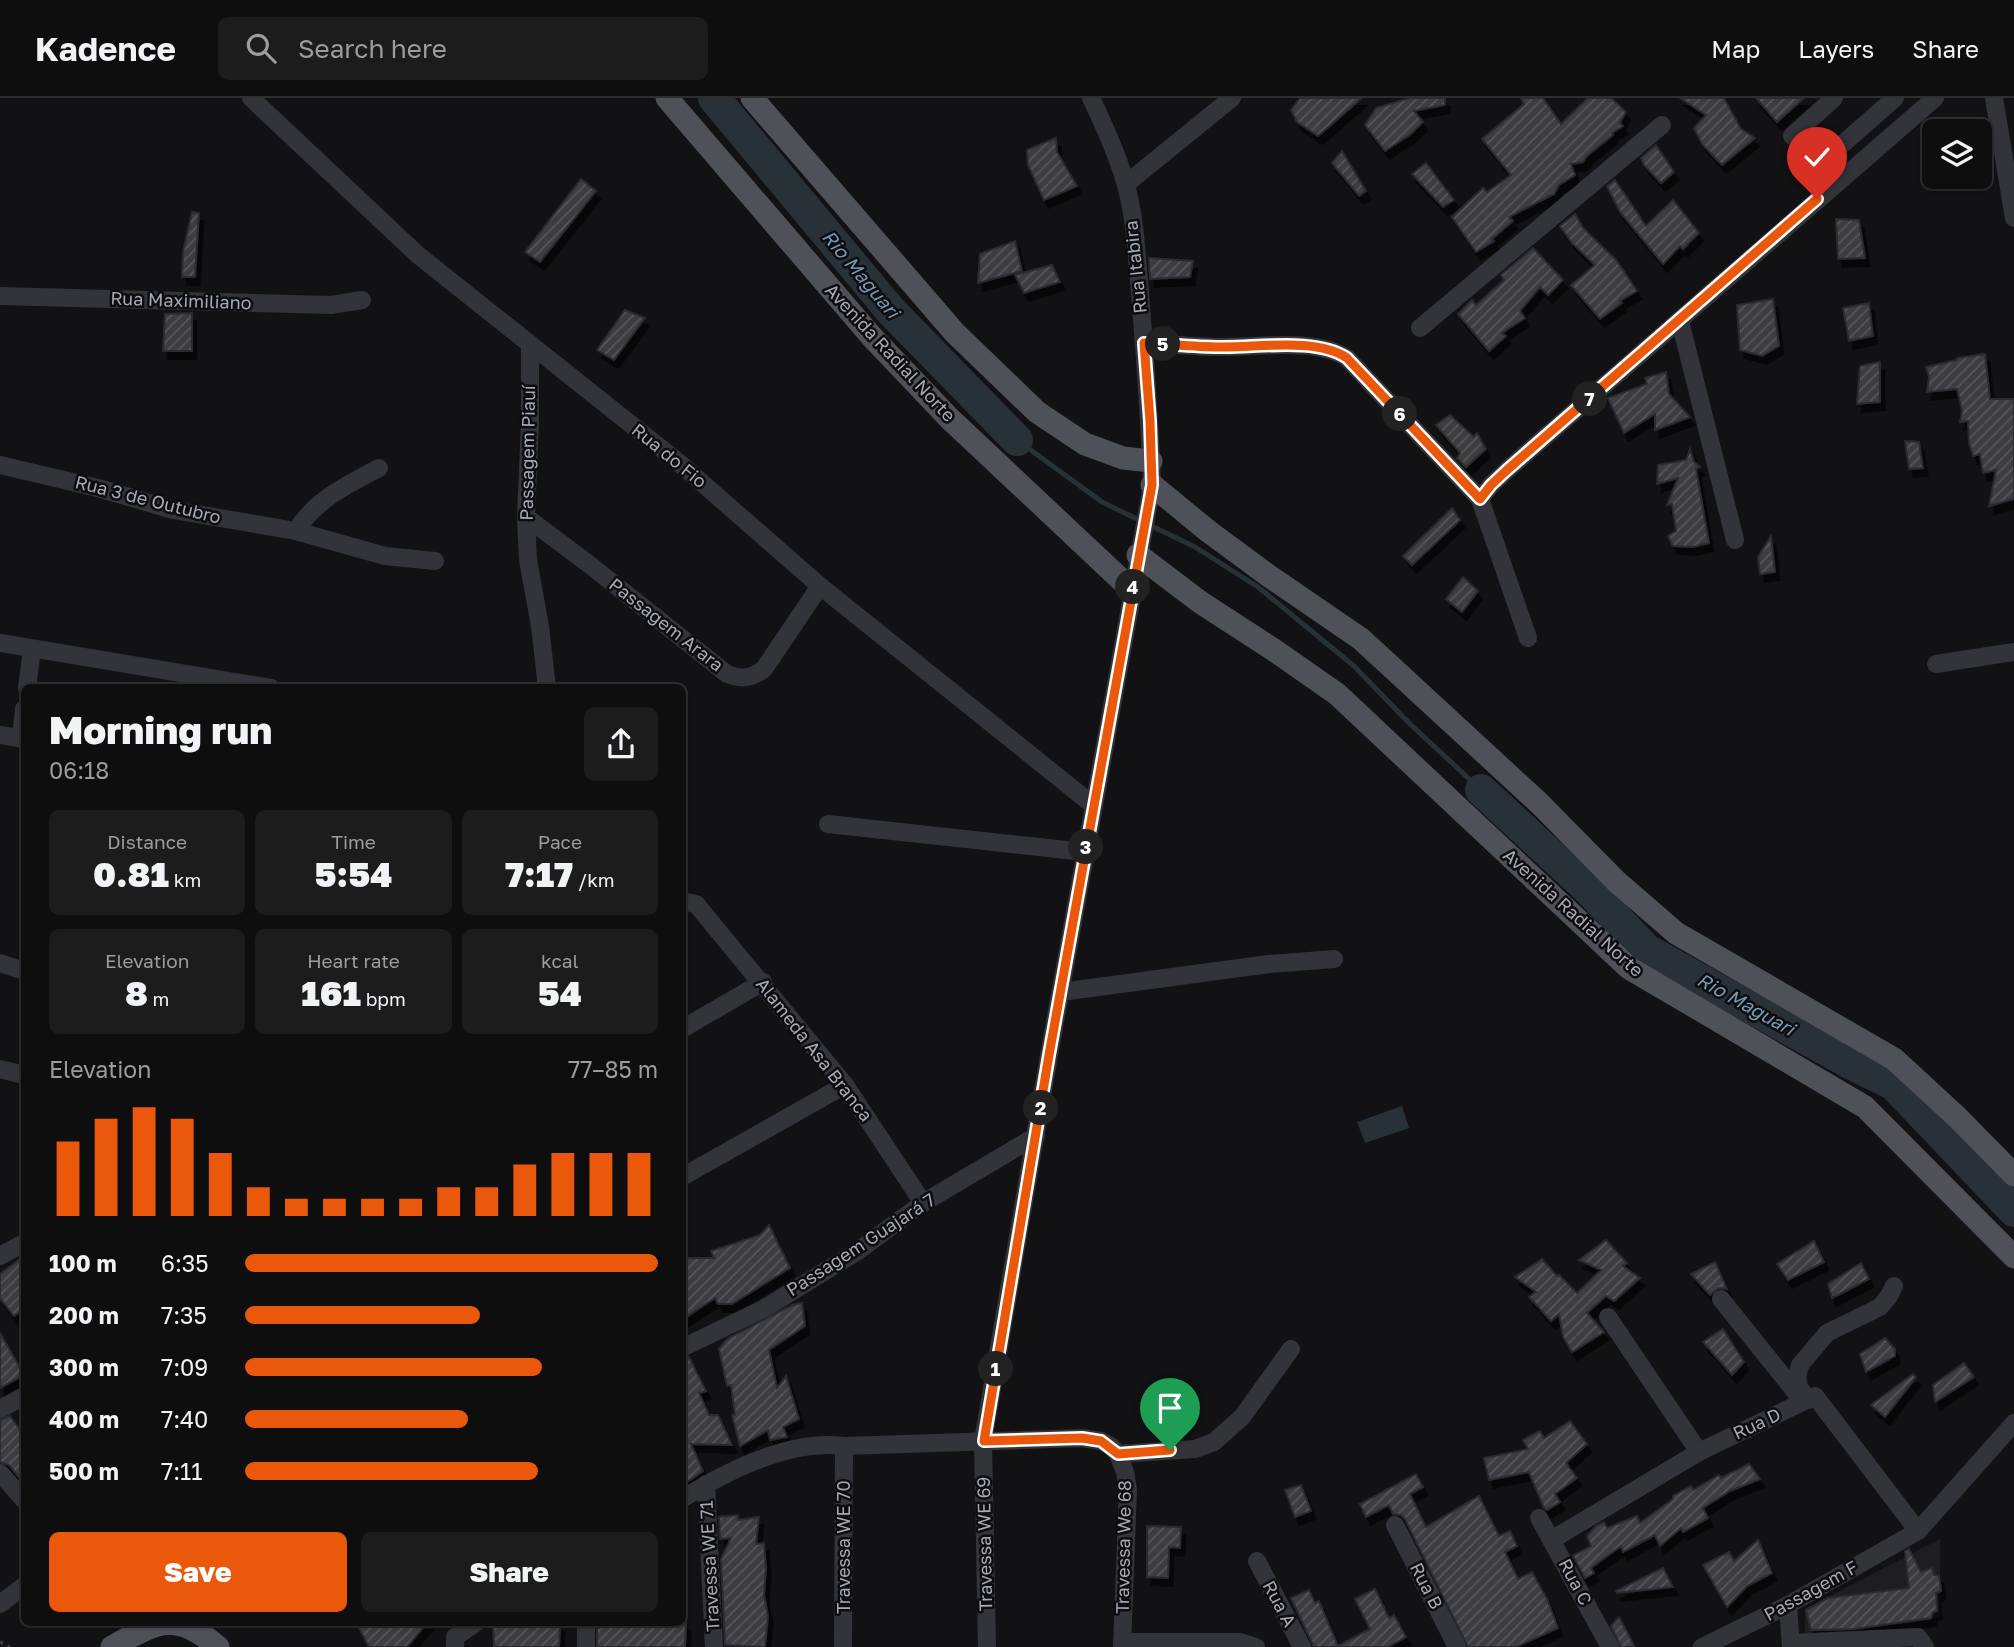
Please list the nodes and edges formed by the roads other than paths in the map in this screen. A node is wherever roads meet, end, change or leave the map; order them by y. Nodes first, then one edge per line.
1 (251, 98) edge
2 (667, 98) edge
3 (752, 98) edge
4 (1091, 98) edge
5 (1232, 98) edge
6 (1834, 98) edge
7 (1895, 98) edge
8 (1935, 98) edge
9 (1994, 98) edge
10 (1662, 125) dead end
11 (1791, 136) dead end
12 (1829, 156) dead end
13 (1126, 184) junction
14 (2014, 218) edge
15 (0, 296) edge
16 (362, 300) dead end
17 (1680, 321) junction
18 (1420, 328) dead end
19 (1144, 343) junction
20 (530, 345) junction
21 (1151, 461) junction
22 (0, 466) edge
23 (379, 468) dead end
24 (1152, 485) junction
25 (1480, 499) junction
26 (526, 517) junction
27 (296, 531) junction
28 (1735, 540) dead end
29 (1138, 555) junction
30 (435, 561) dead end
31 (820, 586) junction
32 (1132, 590) junction
33 (1528, 638) dead end
34 (0, 643) edge
35 (32, 649) junction
36 (2014, 652) edge
37 (1936, 664) dead end
38 (28, 684) edge
39 (246, 684) edge
40 (547, 684) edge
41 (0, 735) edge
42 (21, 738) edge
43 (1093, 805) junction
44 (828, 824) dead end
45 (1085, 852) junction
46 (689, 902) edge
47 (1334, 959) dead end
48 (0, 963) edge
49 (21, 970) edge
50 (763, 982) junction
51 (1061, 992) junction
52 (686, 1027) edge
53 (0, 1069) edge
54 (21, 1074) edge
55 (845, 1084) junction
56 (1036, 1136) junction
57 (686, 1175) edge
58 (2014, 1175) edge
59 (923, 1203) junction
60 (21, 1245) edge
61 (0, 1256) edge
62 (2014, 1257) edge
63 (1894, 1286) dead end
64 (1721, 1299) dead end
65 (1608, 1317) dead end
66 (686, 1346) edge
67 (1291, 1349) dead end
68 (21, 1398) edge
69 (1806, 1401) junction
70 (0, 1409) edge
71 (2014, 1423) edge
72 (984, 1441) junction
73 (844, 1446) junction
74 (1699, 1452) junction
75 (1118, 1454) junction
76 (0, 1473) edge
77 (706, 1484) junction
78 (686, 1496) edge
79 (21, 1497) edge
80 (1539, 1518) dead end
81 (1395, 1525) dead end
82 (1918, 1531) junction
83 (1553, 1539) junction
84 (1257, 1561) dead end
85 (21, 1588) edge
86 (0, 1604) edge
87 (1788, 1605) junction
88 (183, 1626) edge
89 (473, 1626) edge
90 (586, 1626) edge
91 (136, 1627) edge
92 (455, 1642) edge
93 (1122, 1644) edge
94 (1791, 1645) edge
95 (112, 1647) edge
96 (218, 1647) edge
97 (586, 1647) edge
98 (714, 1647) edge
99 (844, 1647) edge
100 (987, 1647) edge
101 (1256, 1647) edge
102 (1302, 1647) edge
103 (1457, 1647) edge
104 (1610, 1647) edge
105 (1702, 1647) edge
106 (1925, 1647) edge

1 - 20 street, Rua do Fio
2 - 32 main road, Avenida Radial Norte
3 - 21 main road
4 - 13 street, Rua Itabira
5 - 13 street
6 - 11 street
7 - 12 street
8 - 17 street
9 - 14 street
10 - 18 street
13 - 19 street, Rua Itabira
15 - 16 street, Rua Maximiliano
17 - 25 street
17 - 28 street
19 - 21 street, Rua Itabira
19 - 25 street
20 - 26 street, Passagem Piauí
20 - 31 street, Rua do Fio
21 - 24 street, Rua Itabira
22 - 27 street, Rua 3 de Outubro
23 - 27 street
24 - 29 street, Rua Itabira
24 - 58 main road
25 - 33 street
26 - 31 street, Passagem Arara
26 - 40 street, Passagem Piauí
27 - 30 street, Rua 3 de Outubro
29 - 32 street, Rua Itabira
29 - 62 main road, Avenida Radial Norte
31 - 43 street, Rua do Fio
32 - 43 street, Rua Itabira
34 - 35 street
35 - 38 street
35 - 39 street
36 - 37 street
41 - 42 street
43 - 45 street, Rua Itabira
44 - 45 street
45 - 51 street, Rua Itabira
46 - 50 street, Alameda Asa Branca
47 - 51 street
48 - 49 street
50 - 52 street
50 - 55 street, Alameda Asa Branca
51 - 56 street, Travessa WE 69
53 - 54 street
55 - 57 street
55 - 59 street, Alameda Asa Branca
56 - 59 street, Passagem Guajará 7
56 - 72 street, Travessa WE 69
59 - 66 street, Passagem Guajará 7
60 - 61 street
63 - 69 street
64 - 69 street
65 - 74 street
67 - 75 street
68 - 70 street
69 - 74 street, Rua D
69 - 82 street
71 - 82 street, Passagem F
72 - 73 street
72 - 75 street
72 - 100 street, Travessa WE 69
73 - 77 street
73 - 99 street, Travessa WE 70
74 - 83 street, Rua D
75 - 93 street, Travessa We 68
76 - 79 street
77 - 78 street
77 - 98 street, Travessa WE 71
80 - 83 street, Rua C
81 - 103 street, Rua B
82 - 87 street, Passagem F
83 - 104 street, Rua C
84 - 102 street, Rua A
85 - 86 street
87 - 94 street
87 - 105 street, Passagem F
88 - 96 main road
89 - 92 street
90 - 97 street
91 - 95 main road
93 - 101 street
94 - 106 street

